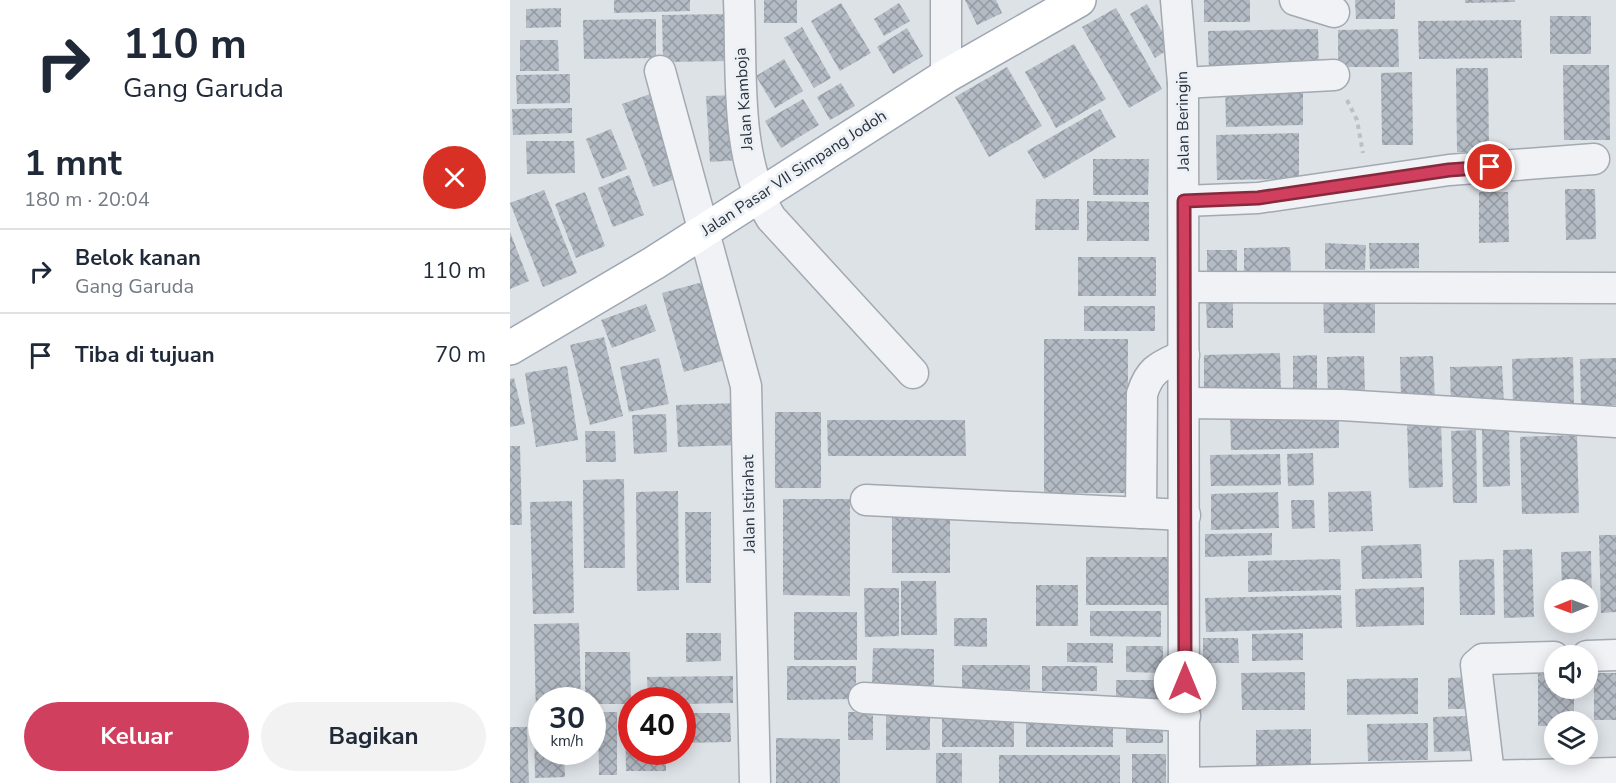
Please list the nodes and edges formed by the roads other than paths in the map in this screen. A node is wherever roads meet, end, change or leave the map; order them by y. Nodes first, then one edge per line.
1 (740, 0) edge
2 (946, 0) edge
3 (1079, 0) edge
4 (1176, 0) edge
5 (1295, 0) edge
6 (1334, 12) dead end
7 (660, 71) dead end
8 (1334, 75) road end
9 (946, 76) junction
10 (1183, 83) junction
11 (1594, 159) dead end
12 (758, 197) junction
13 (1184, 201) junction
14 (706, 230) junction
15 (1184, 287) junction
16 (1616, 288) edge
17 (510, 348) edge
18 (1184, 355) junction
19 (913, 373) dead end
20 (1185, 403) junction
21 (1616, 422) edge
22 (866, 500) dead end
23 (1141, 513) junction
24 (1185, 515) junction
25 (1616, 655) edge
26 (1598, 656) edge
27 (1544, 658) edge
28 (864, 698) dead end
29 (1185, 716) junction
30 (1616, 773) edge
31 (1489, 774) junction
32 (755, 783) edge
33 (1184, 783) edge

1 - 12 street, Jalan Kamboja
2 - 9 street
3 - 9 main road, Jalan Pasar VII Simpang Jodoh
4 - 10 street, Jalan Beringin
5 - 6 street
7 - 14 street, Jalan Istirahat
8 - 10 street
9 - 12 main road, Jalan Pasar VII Simpang Jodoh
10 - 13 street, Jalan Beringin
11 - 13 street
12 - 14 main road, Jalan Pasar VII Simpang Jodoh
12 - 19 street, Jalan Kamboja
13 - 15 street, Jalan Beringin
14 - 17 main road, Jalan Pasar VII Simpang Jodoh
14 - 32 street, Jalan Istirahat
15 - 16 street
15 - 18 street, Jalan Beringin
18 - 20 street, Jalan Beringin
18 - 23 street
20 - 21 street
20 - 24 street, Jalan Beringin
22 - 23 street
23 - 24 street
24 - 29 street, Jalan Beringin
25 - 26 street
27 - 31 street
28 - 29 street
29 - 33 street, Jalan Beringin
30 - 31 street
31 - 33 street

